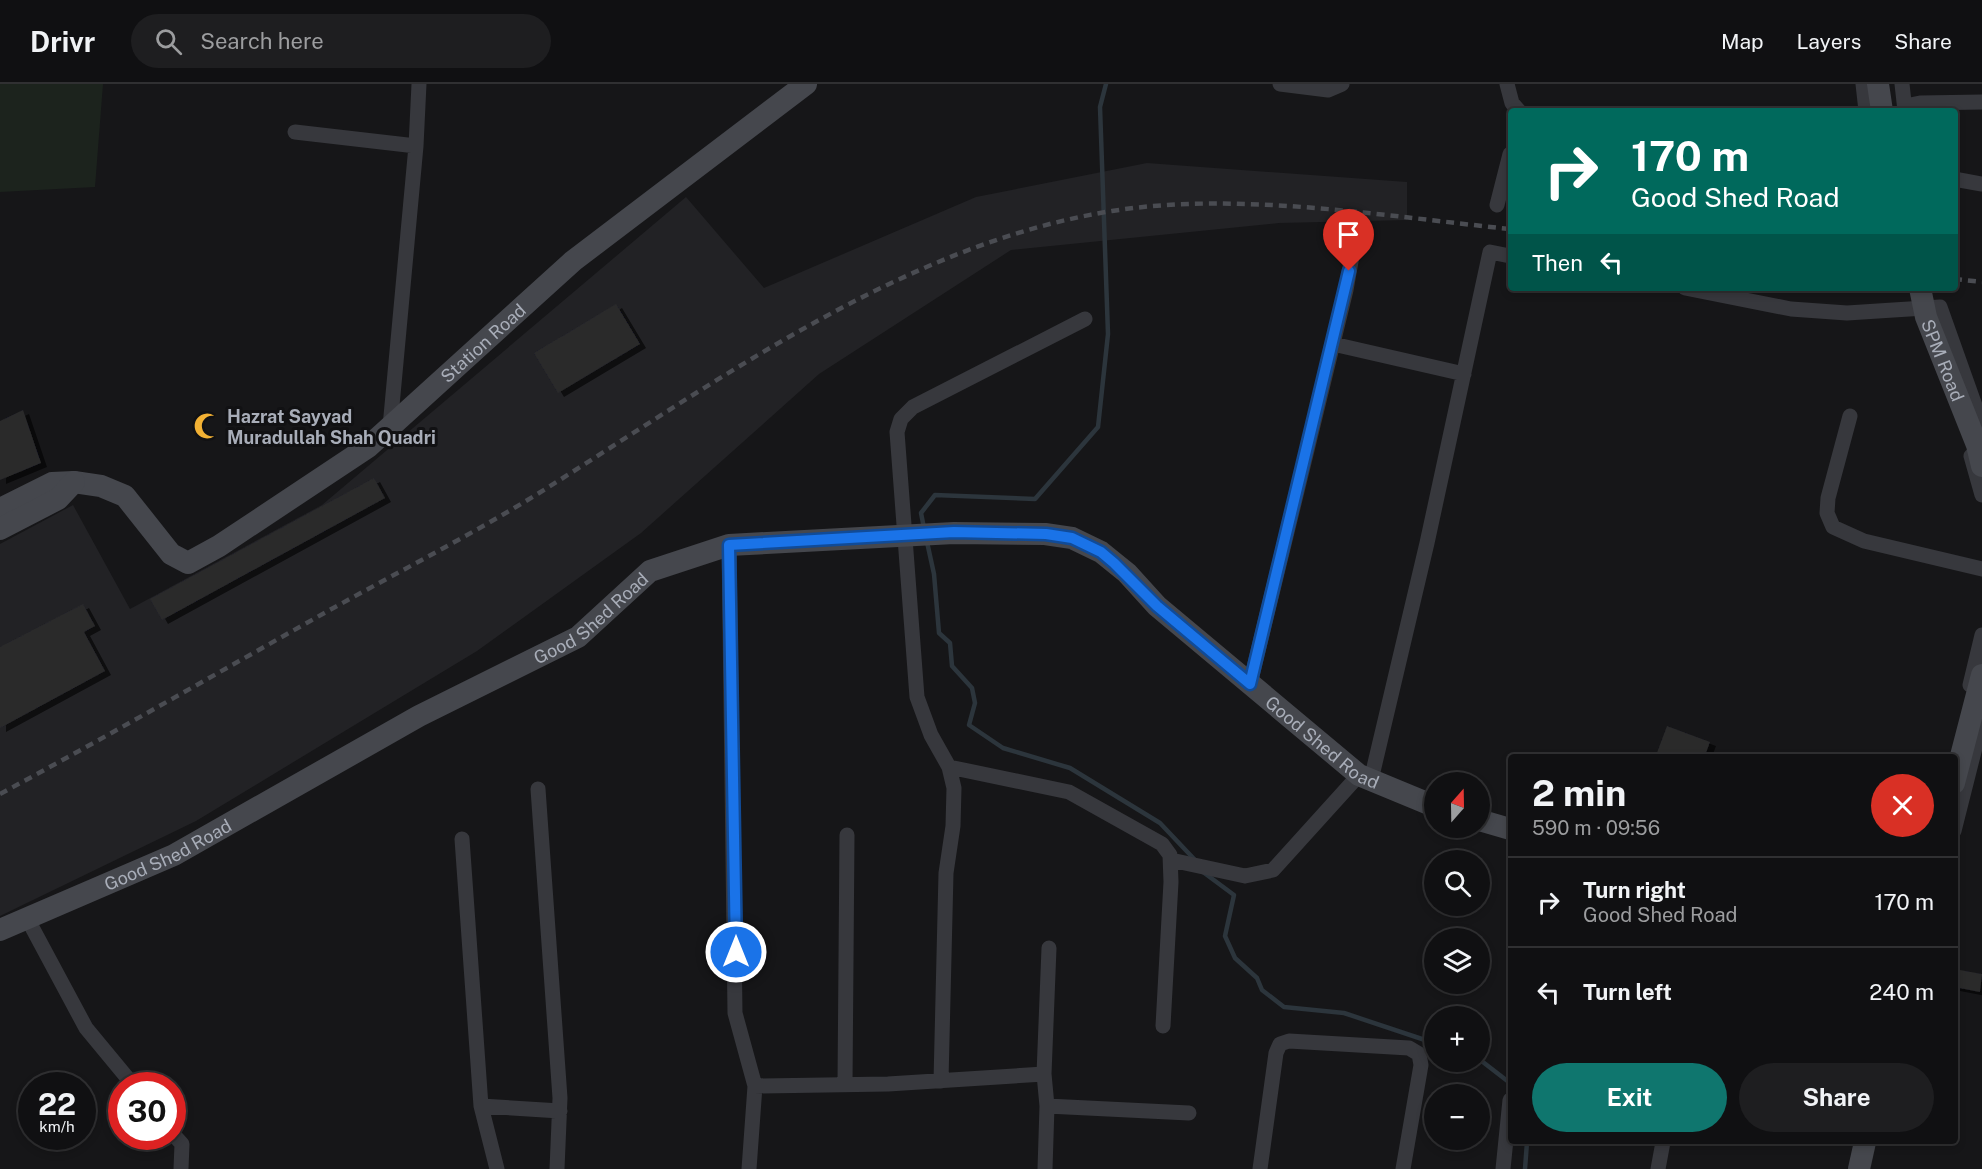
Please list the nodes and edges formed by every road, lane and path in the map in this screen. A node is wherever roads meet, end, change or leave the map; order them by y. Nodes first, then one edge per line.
1 (419, 84) edge
2 (806, 84) edge
3 (1280, 84) edge
4 (1342, 84) edge
5 (1507, 84) edge
6 (1863, 84) edge
7 (1878, 84) edge
8 (1902, 84) edge
9 (1982, 102) edge
10 (1516, 108) edge
11 (1866, 108) edge
12 (1882, 108) edge
13 (1905, 108) edge
14 (1908, 108) edge
15 (296, 132) dead end
16 (416, 146) junction
17 (1508, 162) edge
18 (1958, 180) edge
19 (1982, 184) edge
20 (1497, 205) dead end
21 (1356, 233) dead end
22 (1508, 256) edge
23 (1700, 291) edge
24 (1921, 291) edge
25 (1914, 311) junction
26 (1085, 319) dead end
27 (1333, 344) junction
28 (1464, 374) junction
29 (1850, 416) dead end
30 (1982, 424) edge
31 (390, 427) junction
32 (1982, 466) edge
33 (74, 482) junction
34 (1982, 495) edge
35 (0, 509) edge
36 (0, 529) edge
37 (920, 534) junction
38 (729, 545) junction
39 (1982, 569) edge
40 (1982, 635) edge
41 (1982, 675) edge
42 (1250, 684) junction
43 (1982, 720) edge
44 (1952, 754) edge
45 (949, 767) junction
46 (1958, 768) edge
47 (1365, 778) junction
48 (538, 789) dead end
49 (1424, 803) edge
50 (1958, 815) edge
51 (1490, 823) edge
52 (1508, 828) edge
53 (847, 835) dead end
54 (462, 839) dead end
55 (1171, 860) junction
56 (27, 918) junction
57 (0, 930) edge
58 (1049, 948) dead end
59 (1163, 1026) dead end
60 (122, 1072) edge
61 (1044, 1074) junction
62 (941, 1081) junction
63 (845, 1085) junction
64 (754, 1086) junction
65 (481, 1106) junction
66 (1047, 1106) junction
67 (560, 1111) junction
68 (1189, 1113) dead end
69 (1508, 1124) edge
70 (1663, 1144) edge
71 (1865, 1144) edge
72 (182, 1150) edge
73 (181, 1169) edge
74 (497, 1169) edge
75 (557, 1169) edge
76 (749, 1169) edge
77 (1045, 1169) edge
78 (1260, 1169) edge
79 (1403, 1169) edge
80 (1503, 1169) edge
81 (1658, 1169) edge
82 (1859, 1169) edge

1 - 16 street
2 - 31 street, Station Road
3 - 4 street
5 - 10 street
6 - 11 street
7 - 12 street
8 - 13 street
9 - 14 street
15 - 16 street
16 - 31 street
17 - 20 street
18 - 19 street
21 - 27 street
22 - 28 street
23 - 25 street
24 - 32 street, SPM Road, bridge
25 - 30 street
25 - 34 street
26 - 37 street
27 - 28 street
27 - 42 street
28 - 47 street
29 - 39 street
31 - 33 street, Station Road
33 - 35 street, Station Road
33 - 36 street
37 - 38 street, Good Shed Road
37 - 42 street, Good Shed Road
37 - 45 street
38 - 56 street, Good Shed Road
38 - 64 street
40 - 44 street
41 - 46 street
42 - 47 street, Good Shed Road
43 - 50 street
45 - 55 street
45 - 62 street
47 - 49 street, Good Shed Road
47 - 55 street
48 - 67 street
51 - 52 street
53 - 63 street
54 - 65 street
55 - 59 street
56 - 57 street, Good Shed Road
56 - 60 street
58 - 61 street
61 - 62 street
61 - 66 street
62 - 63 street
63 - 64 street
64 - 76 street
65 - 67 street
65 - 74 street
66 - 68 street
66 - 77 street
67 - 75 street
69 - 80 street
70 - 81 street
71 - 82 street
72 - 73 street
78 - 79 street

